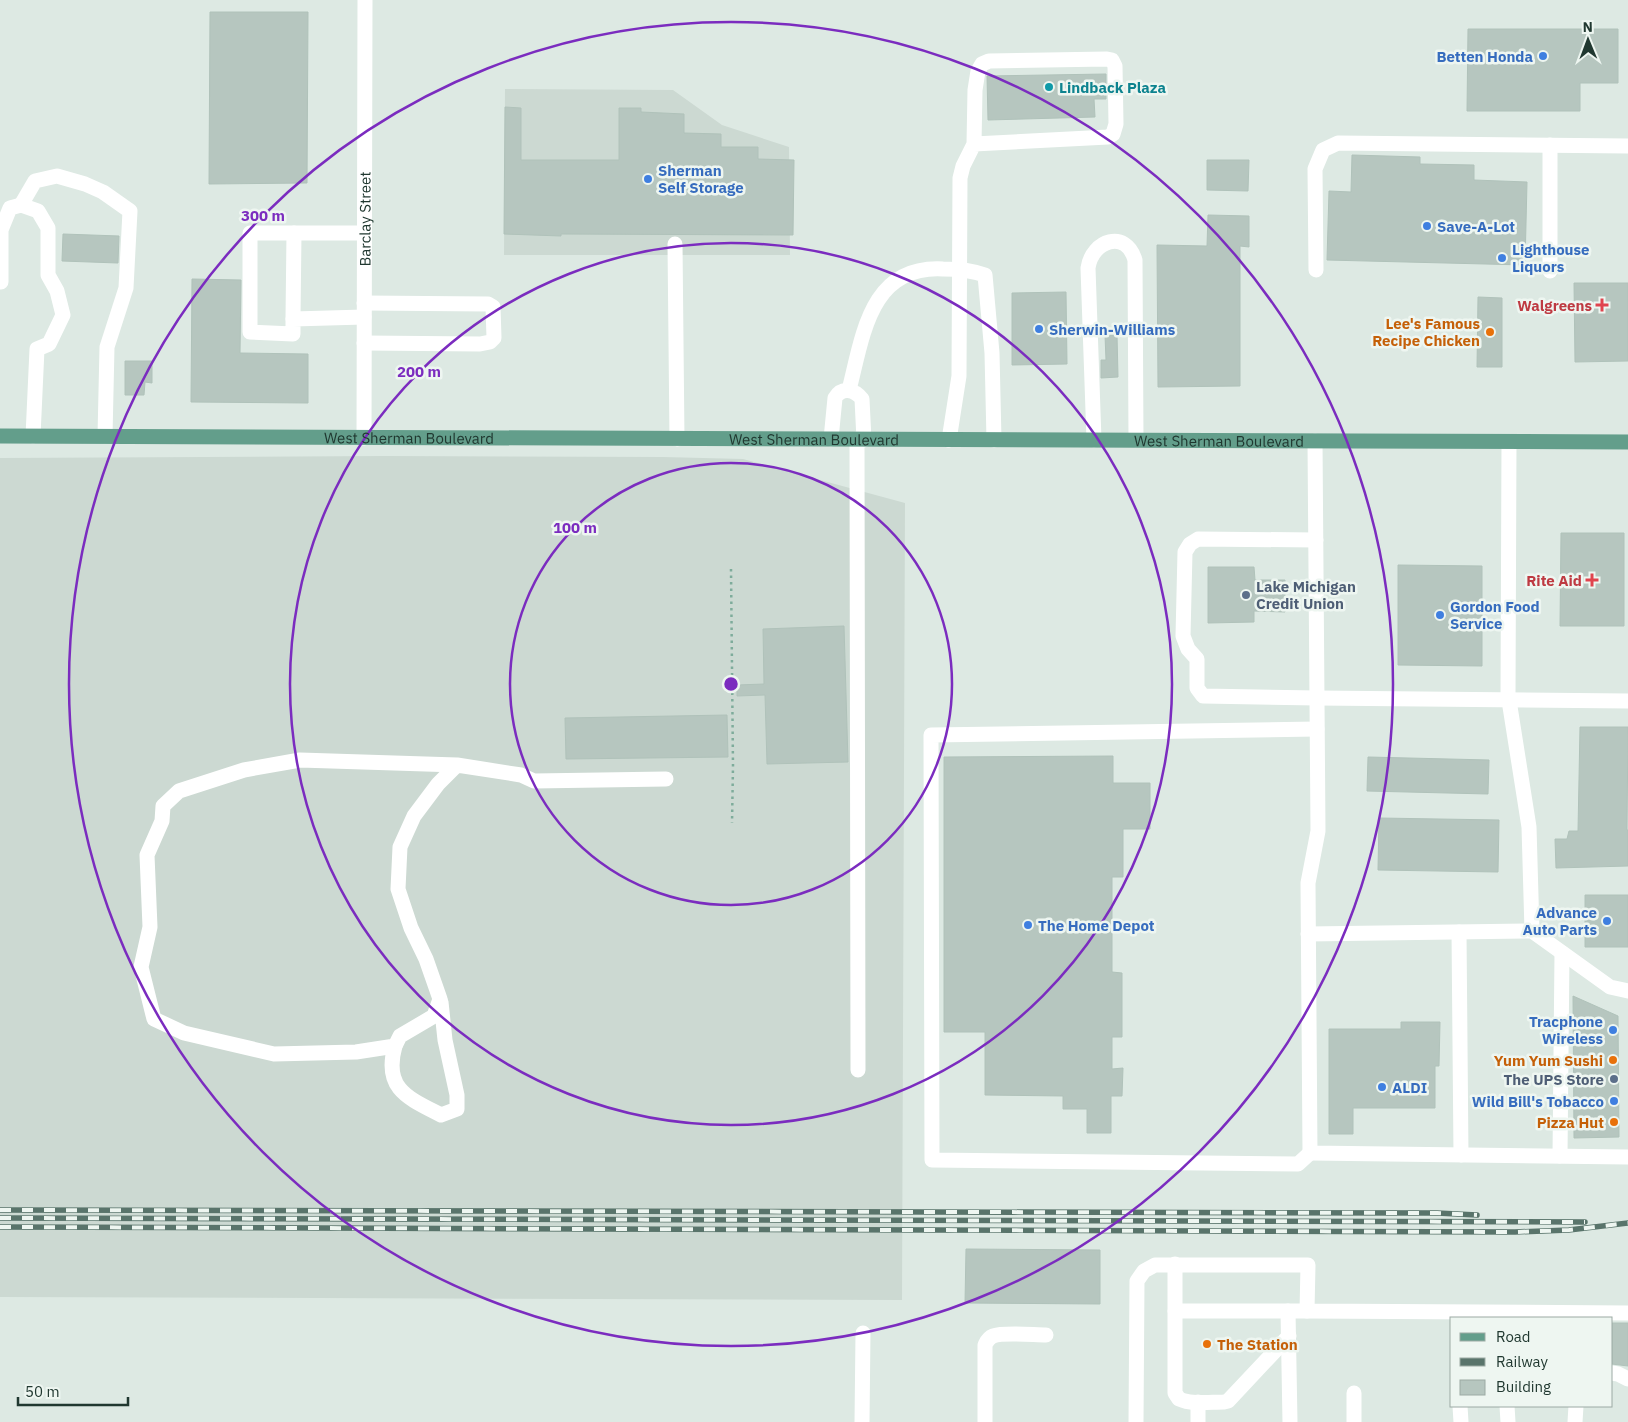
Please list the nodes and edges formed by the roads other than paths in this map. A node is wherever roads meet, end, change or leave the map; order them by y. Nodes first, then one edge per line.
1 (365, 0) edge
2 (974, 144) junction
3 (1550, 145) junction
4 (1628, 146) edge
5 (21, 204) junction
6 (294, 233) junction
7 (364, 233) junction
8 (675, 244) dead end
9 (960, 270) junction
10 (1316, 270) dead end
11 (1550, 272) dead end
12 (1, 282) edge
13 (364, 310) junction
14 (293, 319) junction
15 (364, 343) junction
16 (849, 390) junction
17 (0, 436) edge
18 (34, 436) junction
19 (105, 436) junction
20 (364, 438) junction
21 (677, 439) junction
22 (831, 439) junction
23 (861, 439) junction
24 (949, 440) junction
25 (994, 440) junction
26 (1094, 440) junction
27 (1136, 440) junction
28 (1315, 441) junction
29 (1509, 442) junction
30 (1628, 442) edge
31 (1316, 540) junction
32 (1317, 698) junction
33 (1509, 700) junction
34 (1628, 701) edge
35 (1317, 729) junction
36 (457, 765) junction
37 (666, 779) dead end
38 (1532, 931) junction
39 (1459, 932) junction
40 (1308, 934) junction
41 (1562, 953) junction
42 (1628, 992) edge
43 (440, 999) junction
44 (395, 1046) junction
45 (858, 1070) dead end
46 (1310, 1153) junction
47 (1460, 1155) junction
48 (1560, 1156) junction
49 (1628, 1156) edge
50 (1175, 1264) junction
51 (1175, 1310) junction
52 (1288, 1311) junction
53 (1308, 1311) junction
54 (1628, 1312) edge
55 (1459, 1315) edge
56 (1506, 1315) edge
57 (1577, 1315) edge
58 (863, 1333) dead end
59 (1046, 1335) dead end
60 (1288, 1336) junction
61 (1354, 1393) dead end
62 (1198, 1402) junction
63 (1460, 1407) edge
64 (1507, 1407) edge
65 (1576, 1407) edge
66 (862, 1422) edge
67 (985, 1422) edge
68 (1136, 1422) edge
69 (1198, 1422) edge
70 (1290, 1422) edge
71 (1354, 1422) edge
72 (1461, 1422) edge
73 (1508, 1422) edge
74 (1575, 1422) edge

1 - 7 street, Barclay Street
2 - 2 street
2 - 9 street
3 - 4 street
3 - 10 street
3 - 11 street
5 - 12 street
5 - 18 street
5 - 19 street
6 - 7 street
6 - 14 street
6 - 14 street
7 - 13 street, Barclay Street
8 - 21 street
9 - 16 street
9 - 24 street
9 - 25 street
13 - 14 street
13 - 15 street, Barclay Street
13 - 15 street
15 - 20 street, Barclay Street
16 - 22 street
16 - 23 street
17 - 18 main road, West Sherman Boulevard
18 - 19 main road, West Sherman Boulevard
19 - 20 main road, West Sherman Boulevard
20 - 21 main road, West Sherman Boulevard
21 - 22 main road, West Sherman Boulevard
22 - 23 main road, West Sherman Boulevard
23 - 24 main road, West Sherman Boulevard
23 - 45 street
24 - 25 main road, West Sherman Boulevard
25 - 26 main road, West Sherman Boulevard
26 - 27 main road, West Sherman Boulevard
26 - 27 street
27 - 28 main road, West Sherman Boulevard
28 - 29 main road, West Sherman Boulevard
28 - 31 street
29 - 30 main road, West Sherman Boulevard
29 - 33 street
31 - 32 street
31 - 32 street
32 - 33 street
32 - 35 street
33 - 34 street
33 - 38 street
35 - 40 street
35 - 46 street
36 - 37 street
36 - 43 street
36 - 44 street
38 - 39 street
38 - 41 street
39 - 40 street
39 - 47 street
40 - 46 street
41 - 42 street
41 - 48 street
43 - 44 street
43 - 44 street
46 - 47 street
47 - 48 street
48 - 49 street
50 - 51 street
50 - 53 street
50 - 68 street
51 - 52 street
51 - 62 street
52 - 53 street
52 - 60 street
53 - 55 street
54 - 57 street
55 - 56 street
56 - 57 street
58 - 66 street
59 - 67 street
60 - 62 street
60 - 70 street
61 - 71 street
62 - 69 street
63 - 72 street
64 - 73 street
65 - 74 street

